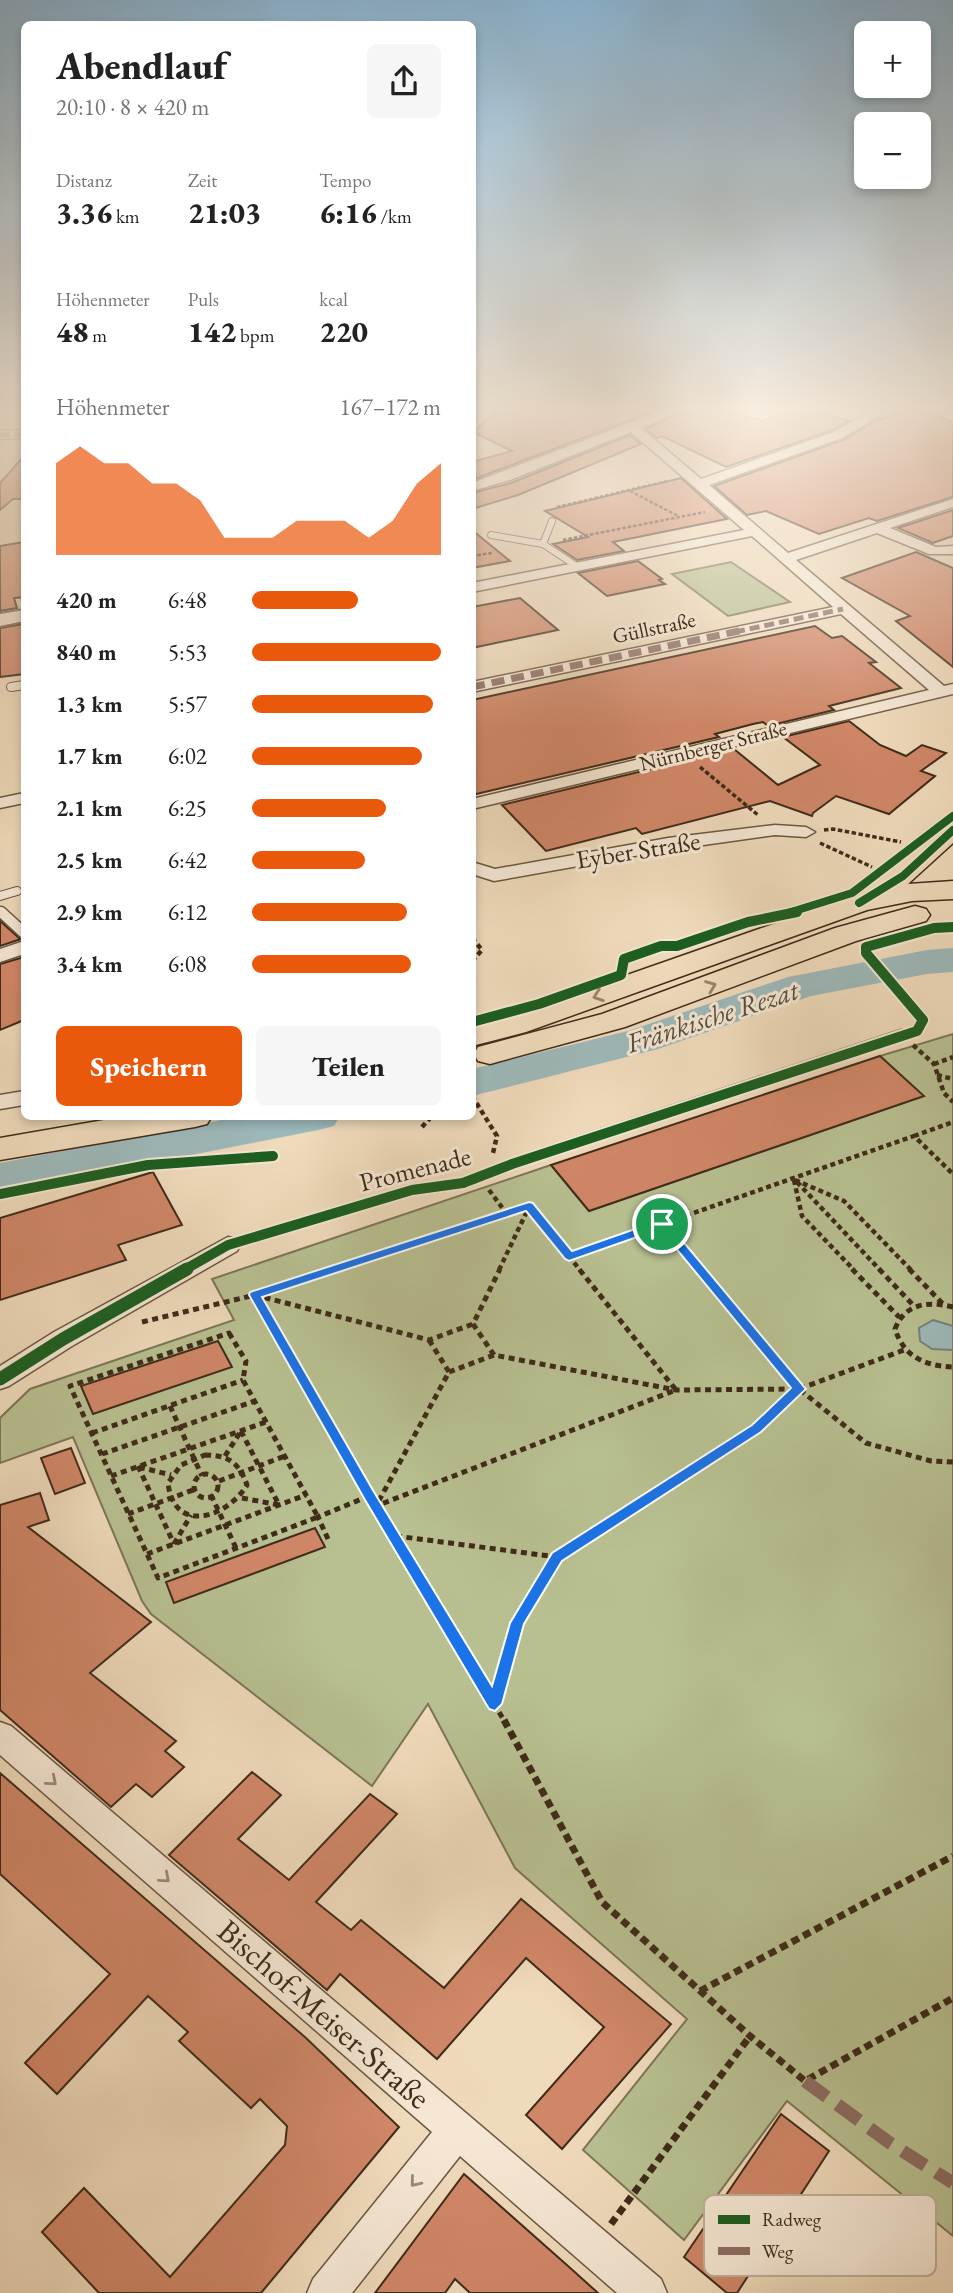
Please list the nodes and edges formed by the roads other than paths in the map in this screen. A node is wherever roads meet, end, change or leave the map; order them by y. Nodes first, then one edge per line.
1 (735, 515) edge
2 (919, 515) edge
3 (552, 521) road end
4 (880, 529) junction
5 (753, 532) junction
6 (491, 535) dead end
7 (543, 544) junction
8 (953, 550) edge
9 (785, 559) junction
10 (578, 567) junction
11 (476, 587) edge
12 (843, 609) junction
13 (21, 616) edge
14 (0, 620) edge
15 (21, 685) edge
16 (476, 686) edge
17 (11, 687) dead end
18 (947, 691) edge
19 (21, 799) edge
20 (0, 803) edge
21 (476, 803) edge
22 (806, 832) road end
23 (946, 842) edge
24 (476, 868) edge
25 (18, 891) dead end
26 (0, 896) edge
27 (951, 900) edge
28 (859, 903) junction
29 (0, 911) edge
30 (21, 930) edge
31 (21, 948) edge
32 (0, 956) edge
33 (476, 1035) edge
34 (902, 1035) road end
35 (476, 1056) edge
36 (21, 1098) edge
37 (0, 1102) edge
38 (38, 1120) edge
39 (171, 1120) edge
40 (0, 1126) edge
41 (0, 1149) edge
42 (228, 1245) joint
43 (0, 1378) edge
44 (0, 1736) edge
45 (458, 2129) junction
46 (327, 2293) edge
47 (647, 2293) edge

1 - 5 street
2 - 4 street
3 - 7 lane
4 - 8 street
4 - 9 street
5 - 9 street
5 - 10 street
6 - 7 lane
7 - 10 lane
9 - 12 street
10 - 11 street
12 - 16 street, Güllstraße
12 - 18 street
13 - 14 street
15 - 17 lane
18 - 21 street, Nürnberger Straße
19 - 20 street
22 - 24 street, Eyber Straße
23 - 27 main road
23 - 28 main road
25 - 26 lane
27 - 28 main road
35 -> 27 main road
28 -> 33 main road
29 - 30 lane
31 - 32 street
34 - 42 lane, Promenade
36 - 37 street
38 - 40 main road
39 - 41 main road
42 - 43 street, Promenade
44 -> 45 street, Bischof-Meiser-Straße
45 -> 46 street
45 - 47 street, Bischof-Meiser-Straße

